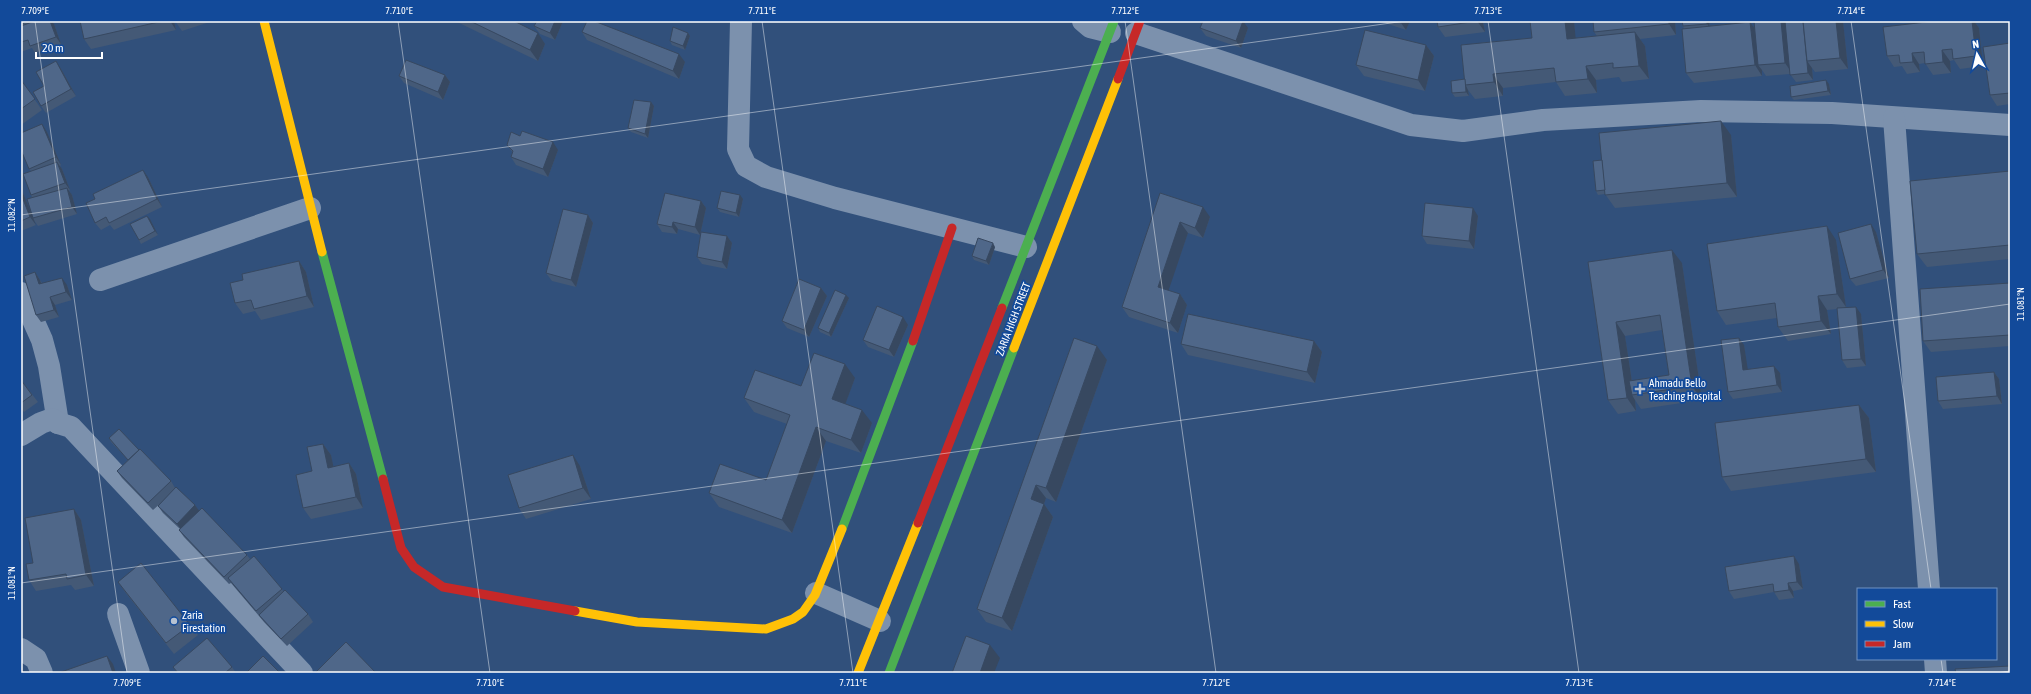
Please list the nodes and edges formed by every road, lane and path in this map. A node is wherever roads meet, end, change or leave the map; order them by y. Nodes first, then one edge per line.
1 (264, 21) edge
2 (741, 21) edge
3 (1083, 21) edge
4 (1112, 26) edge
5 (1138, 27) edge
6 (1894, 118) junction
7 (2010, 125) edge
8 (310, 208) junction
9 (952, 228) junction
10 (1026, 247) junction
11 (100, 280) dead end
12 (21, 293) edge
13 (58, 423) junction
14 (21, 434) edge
15 (1929, 588) edge
16 (816, 593) junction
17 (118, 614) dead end
18 (880, 622) junction
19 (21, 649) edge
20 (1935, 660) edge
21 (42, 673) edge
22 (140, 673) edge
23 (302, 673) edge
24 (858, 673) edge
25 (889, 673) edge
26 (1936, 673) edge

1 - 8 main road
2 - 9 street
3 - 4 street
4 - 10 main road, ZARIA HIGH STREET
5 - 6 street
5 - 25 main road, ZARIA HIGH STREET
6 - 7 street
6 - 15 street
8 - 11 street
8 - 16 main road
9 - 10 street
9 - 16 main road
10 - 18 main road, ZARIA HIGH STREET
12 - 13 street
13 - 14 street
13 - 23 street
16 - 18 street
17 - 22 street
18 - 24 main road
19 - 21 street
20 - 26 street

